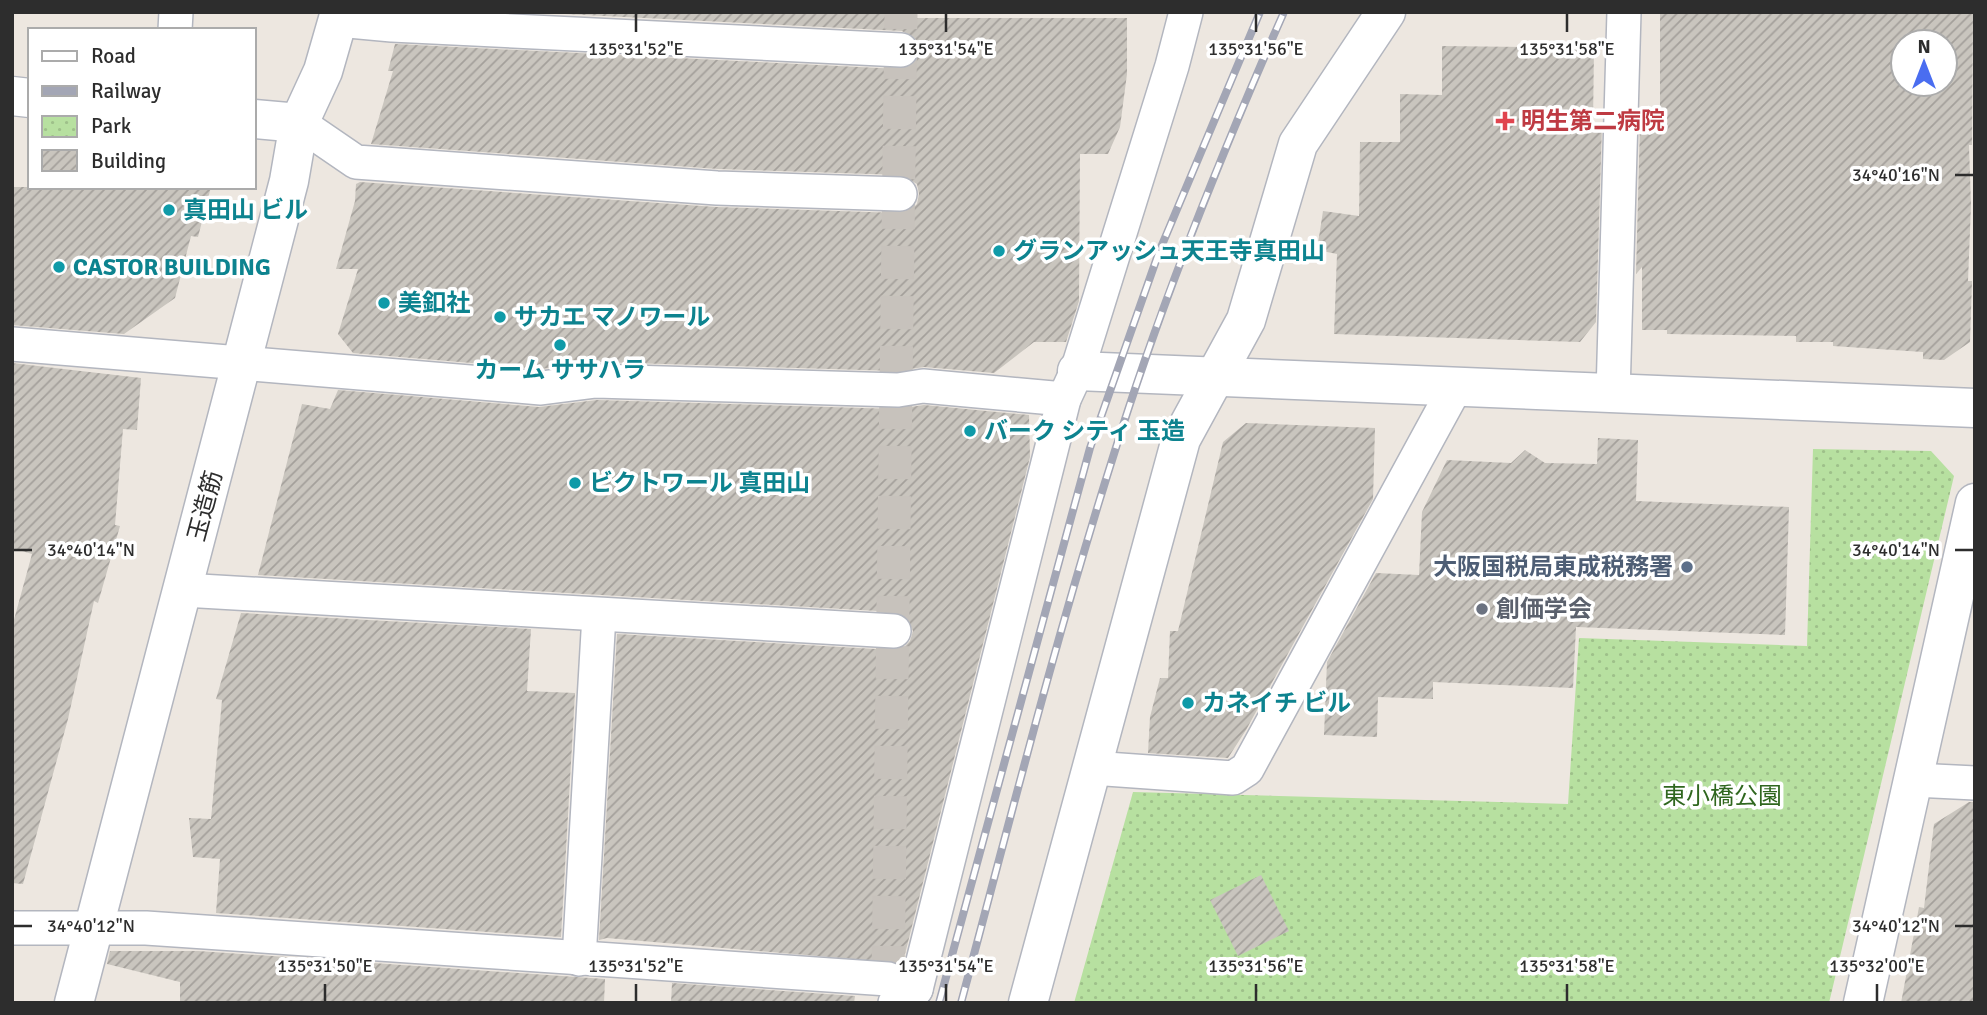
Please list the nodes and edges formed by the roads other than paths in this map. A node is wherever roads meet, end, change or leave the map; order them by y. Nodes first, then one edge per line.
1 (1186, 12) edge
2 (1386, 12) edge
3 (1624, 12) edge
4 (339, 16) edge
5 (901, 50) dead end
6 (256, 119) edge
7 (299, 123) junction
8 (900, 194) dead end
9 (12, 344) edge
10 (242, 365) junction
11 (1214, 376) junction
12 (1070, 385) junction
13 (1455, 388) junction
14 (1613, 394) junction
15 (1975, 408) edge
16 (1975, 503) edge
17 (183, 590) junction
18 (599, 615) junction
19 (894, 631) dead end
20 (1092, 768) junction
21 (1914, 780) junction
22 (1975, 783) edge
23 (94, 927) junction
24 (12, 928) edge
25 (579, 959) junction
26 (905, 996) edge
27 (74, 1003) edge
28 (1028, 1003) edge
29 (1863, 1003) edge

1 - 12 street
2 - 11 street
3 - 14 street
4 - 5 street
4 - 7 street, 玉造筋
6 - 7 street
7 - 8 street
7 - 10 street, 玉造筋
9 - 10 street
10 - 12 street
10 - 17 street, 玉造筋
11 - 12 street
11 - 13 street
11 - 20 street
12 - 26 street
13 - 14 street
13 - 20 street
14 - 15 street
16 - 21 street
17 - 18 street
17 - 23 street, 玉造筋
18 - 19 street
18 - 25 street
20 - 28 street
21 - 22 street
21 - 29 street
23 - 24 street
23 - 25 street
23 - 27 street, 玉造筋
25 - 26 street

